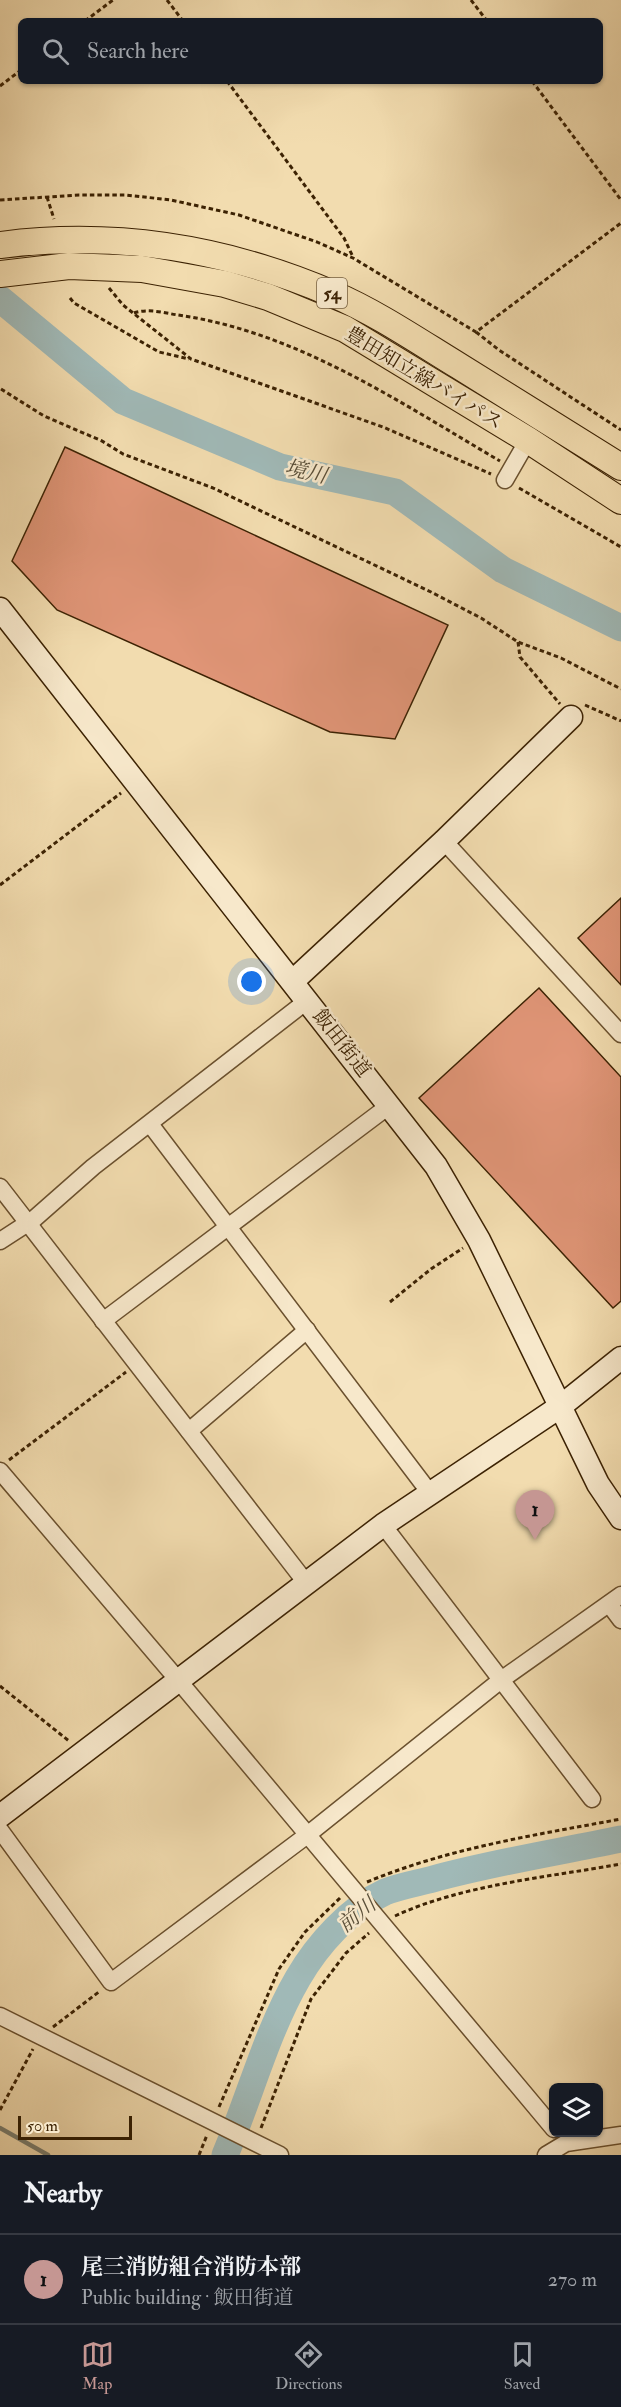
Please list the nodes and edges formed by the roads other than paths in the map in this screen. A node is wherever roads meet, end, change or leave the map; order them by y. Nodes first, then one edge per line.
1 (1, 245) edge
2 (0, 274) edge
3 (528, 440) junction
4 (620, 464) edge
5 (509, 474) road end
6 (621, 501) edge
7 (0, 609) edge
8 (571, 717) road end
9 (444, 841) junction
10 (292, 981) junction
11 (308, 1000) junction
12 (621, 1034) edge
13 (390, 1106) junction
14 (150, 1124) junction
15 (0, 1187) edge
16 (27, 1223) junction
17 (229, 1227) junction
18 (0, 1241) edge
19 (104, 1322) junction
20 (307, 1330) junction
21 (621, 1358) edge
22 (561, 1406) junction
23 (189, 1431) junction
24 (4, 1466) edge
25 (430, 1493) junction
26 (621, 1518) edge
27 (383, 1525) junction
28 (307, 1584) junction
29 (615, 1599) edge
30 (621, 1620) edge
31 (178, 1680) junction
32 (501, 1680) junction
33 (592, 1799) dead end
34 (0, 1816) edge
35 (0, 1830) edge
36 (306, 1836) junction
37 (0, 2016) edge
38 (549, 2123) edge
39 (621, 2135) edge
40 (561, 2138) edge
41 (280, 2155) edge
42 (546, 2155) edge

1 - 4 main road, 豊田知立線バイパス / 54
2 - 3 main road, 豊田知立線バイパス / 54
3 - 5 street
3 - 6 main road, 豊田知立線バイパス / 54
7 - 10 street, 飯田街道
8 - 9 street
9 - 10 street
9 - 12 street
10 - 11 street, 飯田街道
11 - 13 street, 飯田街道
11 - 14 street
13 - 17 street
13 - 22 street, 飯田街道
14 - 16 street
14 - 17 street
15 - 16 street
16 - 18 street
16 - 19 street
17 - 19 street
17 - 20 street
19 - 23 street
20 - 23 street
20 - 25 street
21 - 22 street
22 - 25 street
22 - 26 street, 飯田街道
23 - 28 street
24 - 31 street
25 - 27 street
27 - 28 street
27 - 32 street
28 - 31 street
29 - 30 street
29 - 32 street
31 - 34 street
31 - 36 street
32 - 33 street
32 - 36 street
35 - 36 street
36 - 38 street
37 - 41 street
39 - 40 street
40 - 42 street

